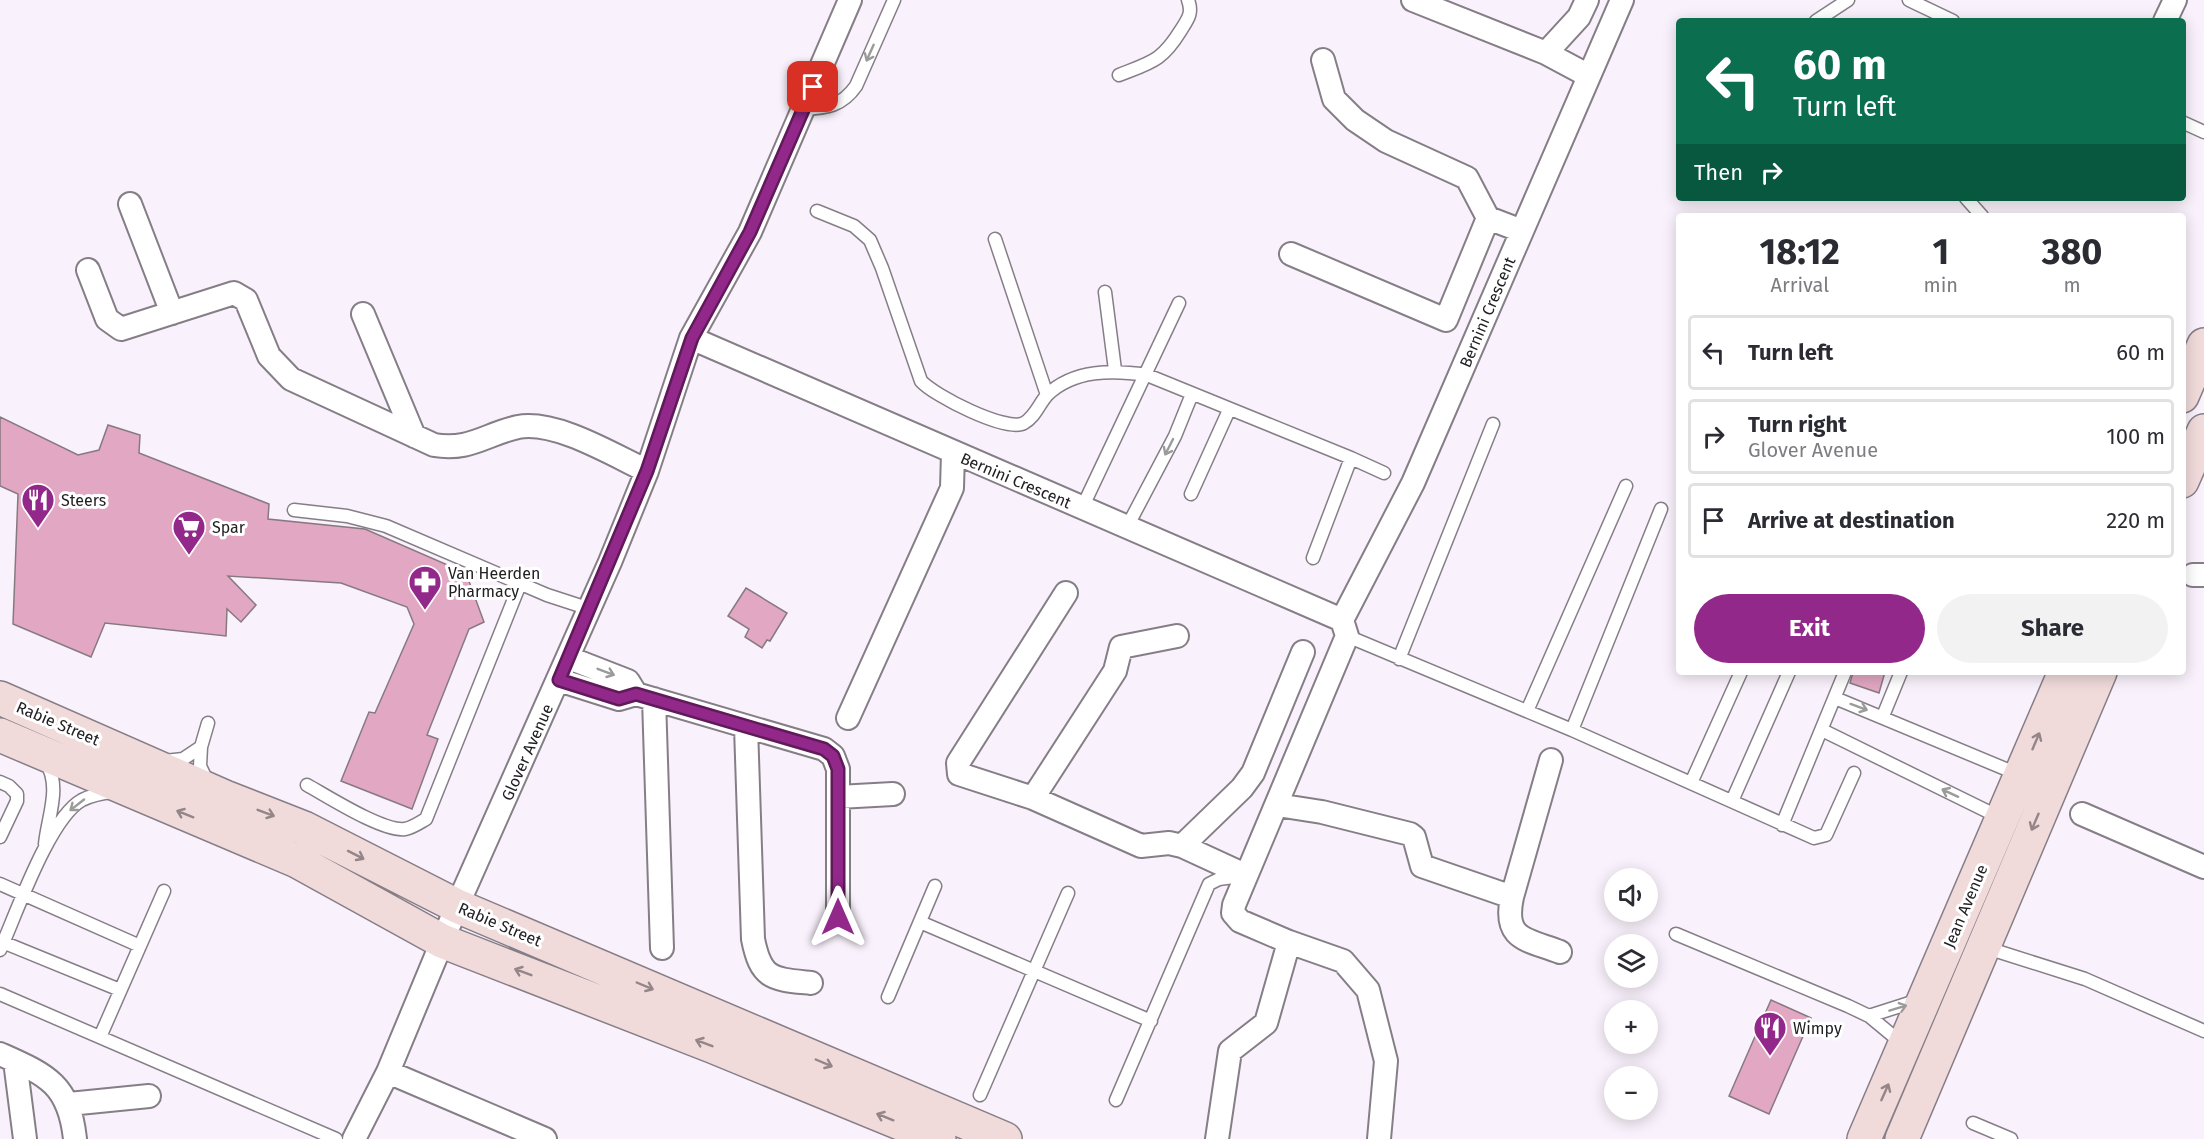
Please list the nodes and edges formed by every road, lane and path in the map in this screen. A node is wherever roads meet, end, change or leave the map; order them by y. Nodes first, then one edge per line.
1 (850, 0) edge
2 (894, 0) edge
3 (1188, 0) edge
4 (1413, 0) edge
5 (1587, 0) edge
6 (1622, 0) edge
7 (1848, 0) edge
8 (1909, 0) edge
9 (2175, 0) edge
10 (1821, 18) edge
11 (1947, 18) edge
12 (2166, 18) edge
13 (1546, 53) junction
14 (1323, 60) dead end
15 (1119, 75) dead end
16 (1589, 76) junction
17 (803, 109) junction
18 (2186, 124) edge
19 (2204, 132) edge
20 (1969, 201) edge
21 (130, 204) dead end
22 (817, 211) dead end
23 (1979, 213) edge
24 (1488, 218) junction
25 (1522, 231) junction
26 (995, 239) dead end
27 (1291, 254) dead end
28 (88, 270) dead end
29 (1105, 292) dead end
30 (1179, 303) dead end
31 (172, 313) junction
32 (363, 314) dead end
33 (692, 338) junction
34 (1115, 370) junction
35 (1147, 375) junction
36 (1192, 394) junction
37 (1047, 395) junction
38 (1230, 410) junction
39 (1493, 424) dead end
40 (2204, 431) edge
41 (414, 436) junction
42 (953, 453) junction
43 (1351, 458) junction
44 (647, 471) junction
45 (2186, 472) edge
46 (1384, 473) dead end
47 (1626, 486) dead end
48 (1191, 494) dead end
49 (1082, 508) junction
50 (1661, 509) dead end
51 (294, 510) dead end
52 (1127, 527) junction
53 (1312, 558) dead end
54 (520, 584) junction
55 (1066, 593) dead end
56 (590, 609) junction
57 (1344, 628) junction
58 (1177, 636) dead end
59 (1303, 652) dead end
60 (569, 658) junction
61 (1399, 659) junction
62 (1740, 675) edge
63 (1788, 675) edge
64 (1844, 675) edge
65 (1900, 675) edge
66 (2064, 675) edge
67 (2099, 675) edge
68 (559, 680) junction
69 (645, 697) junction
70 (0, 698) edge
71 (1835, 698) junction
72 (1527, 711) junction
73 (1883, 716) junction
74 (848, 718) dead end
75 (208, 723) dead end
76 (747, 727) junction
77 (1572, 730) junction
78 (1822, 730) junction
79 (0, 735) edge
80 (106, 744) junction
81 (201, 747) junction
82 (40, 753) junction
83 (1551, 760) dead end
84 (1854, 773) dead end
85 (2021, 775) junction
86 (0, 782) edge
87 (1691, 783) junction
88 (307, 785) dead end
89 (129, 791) junction
90 (893, 794) dead end
91 (225, 797) junction
92 (838, 797) junction
93 (1033, 798) junction
94 (1732, 801) junction
95 (1277, 805) junction
96 (2082, 814) dead end
97 (2002, 818) junction
98 (1782, 825) junction
99 (0, 837) edge
100 (1182, 846) junction
101 (44, 849) junction
102 (2204, 867) edge
103 (1245, 875) junction
104 (0, 884) edge
105 (935, 885) dead end
106 (164, 891) dead end
107 (1068, 893) dead end
108 (25, 896) junction
109 (1512, 897) junction
110 (457, 906) junction
111 (838, 917) dead end
112 (920, 922) junction
113 (1676, 934) dead end
114 (442, 941) junction
115 (1289, 942) junction
116 (1, 945) edge
117 (140, 946) junction
118 (1982, 946) junction
119 (662, 948) dead end
120 (1560, 952) dead end
121 (1033, 972) junction
122 (811, 983) dead end
123 (120, 990) junction
124 (0, 994) edge
125 (888, 997) dead end
126 (1926, 998) junction
127 (1869, 1016) junction
128 (1150, 1022) junction
129 (2204, 1031) edge
130 (100, 1037) junction
131 (1905, 1046) junction
132 (8, 1058) edge
133 (388, 1071) junction
134 (980, 1095) dead end
135 (149, 1096) dead end
136 (1116, 1100) dead end
137 (69, 1104) junction
138 (1973, 1123) dead end
139 (25, 1139) edge
140 (75, 1139) edge
141 (336, 1139) edge
142 (354, 1139) edge
143 (545, 1139) edge
144 (939, 1139) edge
145 (1005, 1139) edge
146 (1217, 1139) edge
147 (1379, 1139) edge
148 (1864, 1139) edge
149 (1902, 1139) edge
150 (2011, 1139) edge

1 - 17 street, Glover Avenue
2 -> 17 lane
3 - 15 lane
4 - 13 street
5 - 13 street
6 - 16 street, Bernini Crescent
7 - 10 lane
8 - 11 lane
9 - 12 street
13 - 16 street
14 - 24 street
16 - 25 street, Bernini Crescent
17 - 33 street, Glover Avenue
18 - 19 lane
20 - 23 lane
21 - 31 street
22 - 37 lane
24 - 25 street
24 - 27 street
25 - 57 street, Bernini Crescent
26 - 37 lane
28 - 31 street
29 - 34 lane
30 - 35 lane
31 - 41 street
32 - 41 street
33 - 42 street, Bernini Crescent
33 - 44 street, Glover Avenue
34 - 35 lane
34 - 37 lane
35 - 36 lane
35 - 49 lane
36 - 38 lane
36 -> 52 lane
38 - 43 lane
38 - 48 lane
39 - 61 lane
40 - 45 main road
41 - 44 street
42 - 49 street, Bernini Crescent
42 - 74 street
43 - 46 lane
43 - 53 lane
44 - 56 street, Glover Avenue
47 - 72 lane
49 - 52 street, Bernini Crescent
50 - 77 lane
51 - 54 lane
52 - 57 street, Bernini Crescent
54 - 56 lane
54 - 88 lane
55 - 93 street
56 - 60 street, Glover Avenue
57 - 61 lane
57 - 95 street, Bernini Crescent
58 - 93 street
59 - 100 street
60 - 68 street, Glover Avenue
60 -> 69 street
61 - 72 lane
62 - 87 lane
63 - 94 lane
64 - 71 lane
65 - 73 lane
85 -> 66 main road, Jean Avenue
67 -> 118 main road, Jean Avenue
68 - 69 street
68 - 110 street, Glover Avenue
69 - 76 street
69 - 119 street
70 - 80 main road, Rabie Street
71 -> 73 lane
71 - 78 lane
72 - 77 lane
73 - 85 lane
75 - 81 lane
76 - 92 street
76 - 122 street
77 - 87 lane
97 -> 78 lane
78 - 98 lane
79 - 82 main road, Rabie Street
80 - 81 lane
80 - 91 main road, Rabie Street
81 - 91 lane
82 - 89 main road, Rabie Street
82 - 101 lane
83 - 109 street
84 - 98 lane
85 - 97 main road, Jean Avenue
86 - 99 lane
87 - 94 lane
89 -> 101 lane
114 -> 89 main road, Rabie Street
90 - 92 street
91 -> 110 main road, Rabie Street
92 - 111 street
93 - 100 street
94 - 98 lane
95 - 103 street, Bernini Crescent
95 - 109 street
96 - 102 street
97 - 126 main road, Jean Avenue
100 - 103 street
101 - 108 lane
103 - 115 street, Bernini Crescent
103 - 128 lane
104 - 108 lane
105 - 112 lane
106 - 117 lane
107 - 121 lane
108 - 116 lane
108 - 117 lane
109 - 120 street
110 - 114 street, Glover Avenue
110 -> 145 main road, Rabie Street
112 - 121 lane
112 - 125 lane
113 - 127 lane
114 - 133 street, Glover Avenue
144 -> 114 main road, Rabie Street
115 - 146 street
115 - 147 street
116 - 123 lane
117 - 123 lane
118 - 129 lane
118 - 131 main road
118 - 149 main road, Jean Avenue
121 - 128 lane
121 - 134 lane
123 - 130 lane
124 - 130 lane
127 -> 126 lane
126 - 131 main road, Jean Avenue
127 - 131 lane
128 - 136 lane
130 - 141 lane
148 -> 131 main road, Jean Avenue
132 - 137 street
132 - 139 street
133 - 142 street, Glover Avenue
133 - 143 street
135 - 137 street
137 - 140 street
138 - 150 lane

